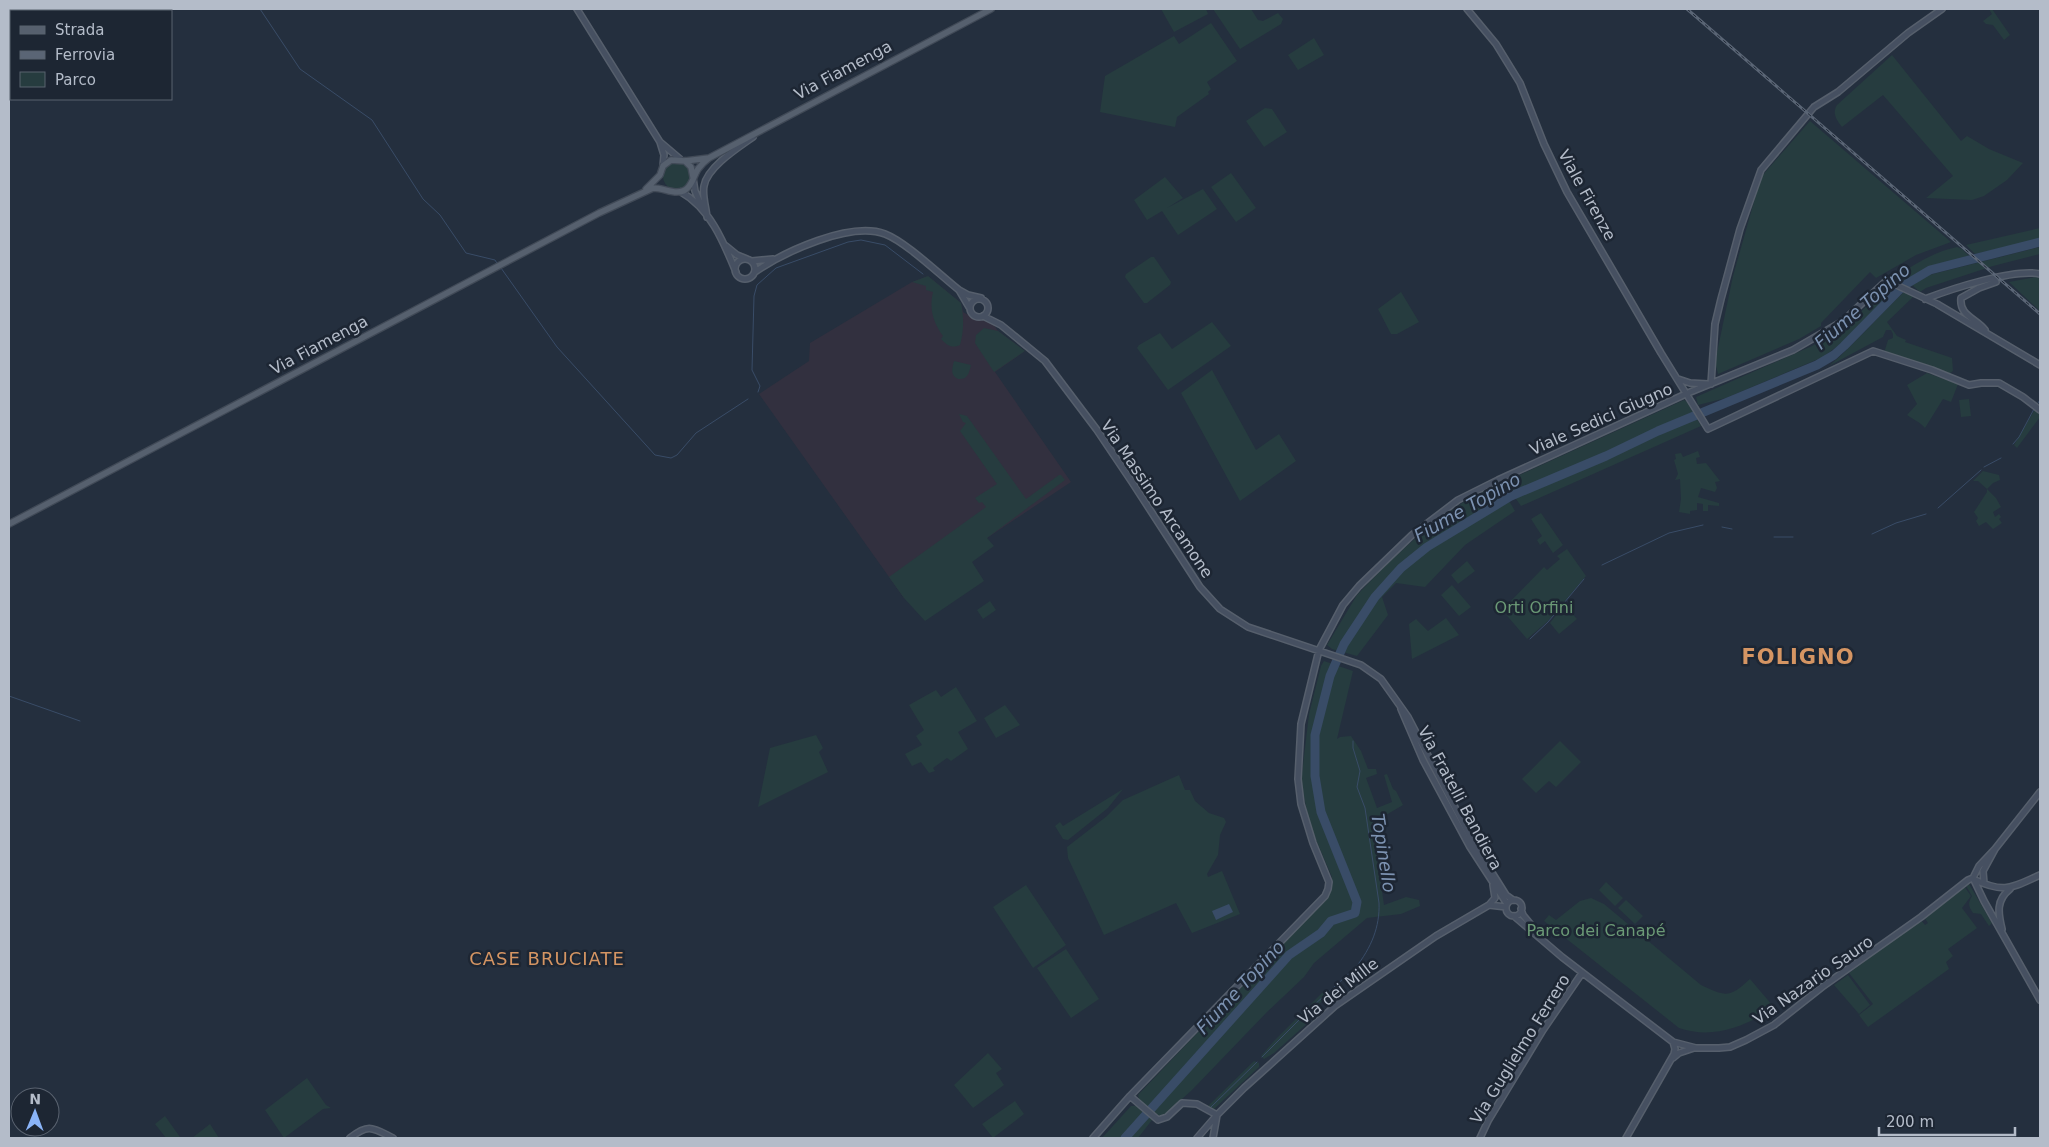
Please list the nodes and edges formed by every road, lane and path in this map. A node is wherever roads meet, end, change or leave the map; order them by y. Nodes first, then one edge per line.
1 (577, 9) edge
2 (991, 9) edge
3 (1467, 9) edge
4 (1942, 9) edge
5 (767, 126) junction
6 (660, 142) junction
7 (709, 158) junction
8 (682, 160) junction
9 (663, 166) junction
10 (660, 175) junction
11 (693, 177) junction
12 (670, 191) junction
13 (642, 192) junction
14 (680, 192) junction
15 (702, 208) junction
16 (707, 216) junction
17 (725, 245) junction
18 (774, 259) junction
19 (750, 260) junction
20 (736, 272) junction
21 (755, 272) junction
22 (2023, 273) junction
23 (2040, 274) edge
24 (959, 290) junction
25 (981, 298) junction
26 (1925, 299) junction
27 (988, 306) junction
28 (970, 307) junction
29 (983, 316) junction
30 (1001, 325) junction
31 (1987, 333) junction
32 (2040, 365) edge
33 (1711, 369) junction
34 (1678, 379) junction
35 (1695, 384) junction
36 (1711, 384) junction
37 (1688, 393) junction
38 (2040, 410) edge
39 (9, 524) edge
40 (1319, 650) junction
41 (1398, 701) junction
42 (2040, 792) edge
43 (1996, 849) junction
44 (2040, 875) edge
45 (1973, 878) junction
46 (1984, 883) junction
47 (1493, 885) junction
48 (2010, 889) junction
49 (1513, 900) junction
50 (1506, 905) junction
51 (1489, 906) junction
52 (1521, 909) junction
53 (1514, 916) junction
54 (2004, 934) junction
55 (1543, 941) junction
56 (1582, 973) junction
57 (2040, 1000) edge
58 (1673, 1042) junction
59 (1696, 1048) junction
60 (1671, 1060) junction
61 (1130, 1096) junction
62 (1217, 1115) junction
63 (350, 1138) edge
64 (393, 1138) edge
65 (1093, 1138) edge
66 (1196, 1138) edge
67 (1213, 1138) edge
68 (1480, 1138) edge
69 (1626, 1138) edge

1 - 6 main road
2 - 5 main road, Via Fiamenga
3 - 34 main road, Viale Firenze
4 - 33 main road
5 - 7 main road, Via Fiamenga
5 - 16 main road
6 - 8 main road
6 - 9 main road
7 - 8 main road, Via Fiamenga
7 - 11 main road, Via Fiamenga
8 - 9 main road, Via Fiamenga
8 - 11 main road
9 - 10 main road, Via Fiamenga
10 - 12 main road
10 - 13 main road, Via Fiamenga
11 - 14 main road, Via Fiamenga
11 - 15 main road
12 - 13 main road, Via Fiamenga
12 - 14 main road, Via Fiamenga
13 - 39 main road, Via Fiamenga
14 - 15 main road
15 - 16 main road
16 - 17 main road
17 - 19 main road
17 - 20 main road
18 - 19 main road, Via Massimo Arcamone
18 - 21 main road, Via Massimo Arcamone
18 - 24 main road, Via Massimo Arcamone
19 - 20 main road
19 - 21 main road
20 - 21 main road
22 - 23 main road
22 - 26 main road
22 - 31 main road
24 - 25 main road, Via Massimo Arcamone
24 - 28 main road, Via Massimo Arcamone
25 - 27 main road, Via Massimo Arcamone
25 - 28 main road
26 - 31 main road
26 - 36 main road, Viale Sedici Giugno
27 - 29 main road
27 - 30 main road, Via Massimo Arcamone
28 - 29 main road, Via Massimo Arcamone
29 - 30 main road, Via Massimo Arcamone
30 - 40 main road, Via Massimo Arcamone
31 - 32 main road
33 - 35 main road
33 - 36 main road
34 - 35 main road
34 - 37 main road, Viale Firenze
35 - 36 main road
36 - 37 main road, Viale Sedici Giugno
37 - 38 main road, Viale Firenze
37 - 40 main road, Viale Sedici Giugno
40 - 41 main road, Via Fratelli Bandiera
40 - 61 main road, Viale Sedici Giugno
41 - 47 main road, Via Fratelli Bandiera
41 - 49 main road, Via Fratelli Bandiera
42 - 43 main road
43 - 45 main road
43 - 46 main road
44 - 48 main road
45 - 46 main road
45 - 54 main road
45 - 59 main road, Via Nazario Sauro
46 - 48 main road
47 - 50 main road, Via Fratelli Bandiera
47 - 51 main road
48 - 54 main road
49 - 50 main road
49 - 52 main road
50 - 51 main road
50 - 53 main road
51 - 62 main road, Via dei Mille
52 - 53 main road
52 - 55 main road, Via Nazario Sauro
53 - 55 main road, Via Nazario Sauro
54 - 57 main road
55 - 56 main road, Via Nazario Sauro
56 - 58 main road, Via Nazario Sauro
56 - 68 main road, Via Guglielmo Ferrero
58 - 59 main road, Via Nazario Sauro
58 - 60 main road
59 - 60 main road
60 - 69 main road
61 - 62 main road
61 - 65 main road, Viale Sedici Giugno
62 - 66 main road, Via dei Mille
62 - 67 main road
63 - 64 main road

